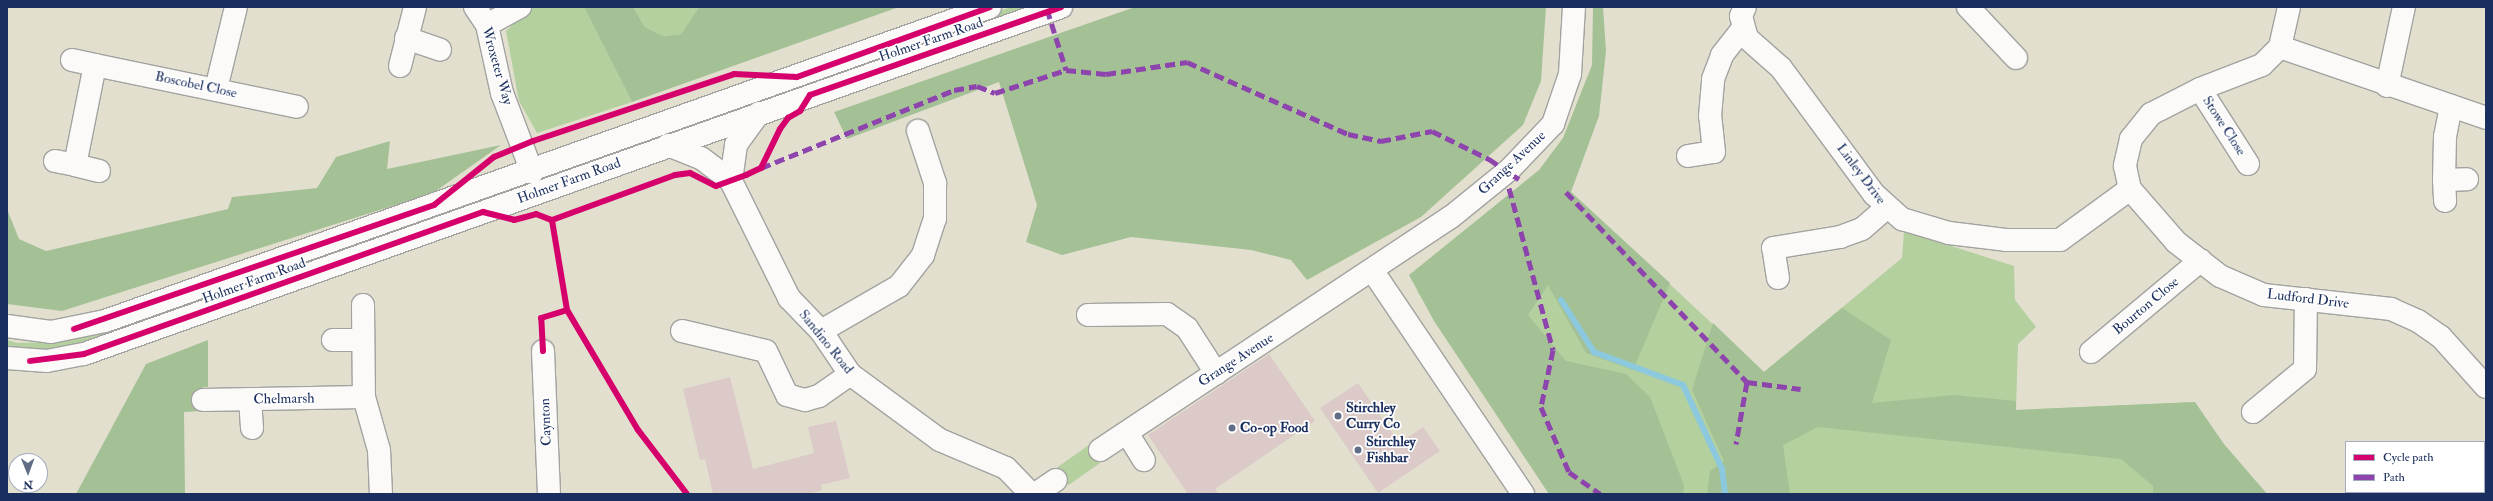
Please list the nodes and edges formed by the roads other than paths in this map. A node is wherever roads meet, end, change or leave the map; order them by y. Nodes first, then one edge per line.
1 (236, 7) edge
2 (415, 7) edge
3 (520, 7) edge
4 (990, 7) edge
5 (1061, 7) edge
6 (1574, 7) edge
7 (1968, 7) edge
8 (2290, 7) edge
9 (2404, 7) edge
10 (481, 16) edge
11 (1744, 17) edge
12 (406, 38) junction
13 (2280, 47) junction
14 (440, 50) dead end
15 (2016, 58) dead end
16 (72, 60) dead end
17 (95, 65) junction
18 (400, 66) dead end
19 (2386, 86) junction
20 (216, 89) junction
21 (2200, 89) junction
22 (297, 106) dead end
23 (2451, 106) junction
24 (760, 112) junction
25 (2486, 118) edge
26 (918, 131) dead end
27 (668, 145) junction
28 (1688, 156) dead end
29 (2248, 164) dead end
30 (99, 171) dead end
31 (532, 172) junction
32 (2467, 179) dead end
33 (731, 181) junction
34 (2130, 190) junction
35 (1886, 208) junction
36 (2201, 260) junction
37 (1372, 270) junction
38 (1778, 278) dead end
39 (2306, 299) junction
40 (363, 305) dead end
41 (1088, 315) dead end
42 (7, 326) edge
43 (682, 331) dead end
44 (821, 331) junction
45 (333, 340) dead end
46 (363, 340) junction
47 (543, 351) dead end
48 (2091, 352) dead end
49 (7, 358) edge
50 (1216, 373) junction
51 (850, 374) junction
52 (2486, 387) edge
53 (364, 397) junction
54 (250, 399) junction
55 (203, 400) dead end
56 (2253, 412) dead end
57 (252, 428) dead end
58 (1126, 433) junction
59 (1100, 450) dead end
60 (1144, 460) dead end
61 (1056, 480) dead end
62 (381, 494) edge
63 (549, 494) edge
64 (1031, 494) edge
65 (1035, 494) edge
66 (1523, 494) edge

1 - 20 street
2 - 12 street
3 - 10 street
4 - 31 street, Holmer Farm Road
5 - 24 street, Holmer Farm Road
6 - 37 street, Grange Avenue
7 - 15 street
8 - 13 street
9 - 19 street
10 - 31 street, Wroxeter Way
11 - 28 street
11 - 35 street, Linley Drive
12 - 14 street
12 - 18 street
13 - 19 street
13 - 21 street, Ludford Drive
16 - 17 street, Boscobel Close
17 - 20 street, Boscobel Close
17 - 30 street
19 - 23 street
20 - 22 street, Boscobel Close
21 - 29 street, Stowe Close
21 - 34 street, Ludford Drive
23 - 25 street
23 - 32 street
24 - 27 street, Holmer Farm Road
24 - 33 street
26 - 44 street
27 - 33 street, Sandino Road
27 - 49 street, Holmer Farm Road
31 - 42 street, Holmer Farm Road
33 - 44 street, Sandino Road
34 - 35 street, Linley Drive
34 - 36 street, Ludford Drive
35 - 38 street
36 - 39 street, Ludford Drive
36 - 48 street, Bourton Close
37 - 50 street, Grange Avenue
37 - 66 street
39 - 52 street, Ludford Drive
39 - 56 street
40 - 46 street
41 - 50 street
43 - 51 street
44 - 51 street, Sandino Road
45 - 46 street
46 - 53 street
47 - 63 street, Caynton
50 - 58 street, Grange Avenue
51 - 64 street, Sandino Road
53 - 54 street, Chelmarsh
53 - 62 street
54 - 55 street, Chelmarsh
54 - 57 street
58 - 59 street, Grange Avenue
58 - 60 street
61 - 65 street

